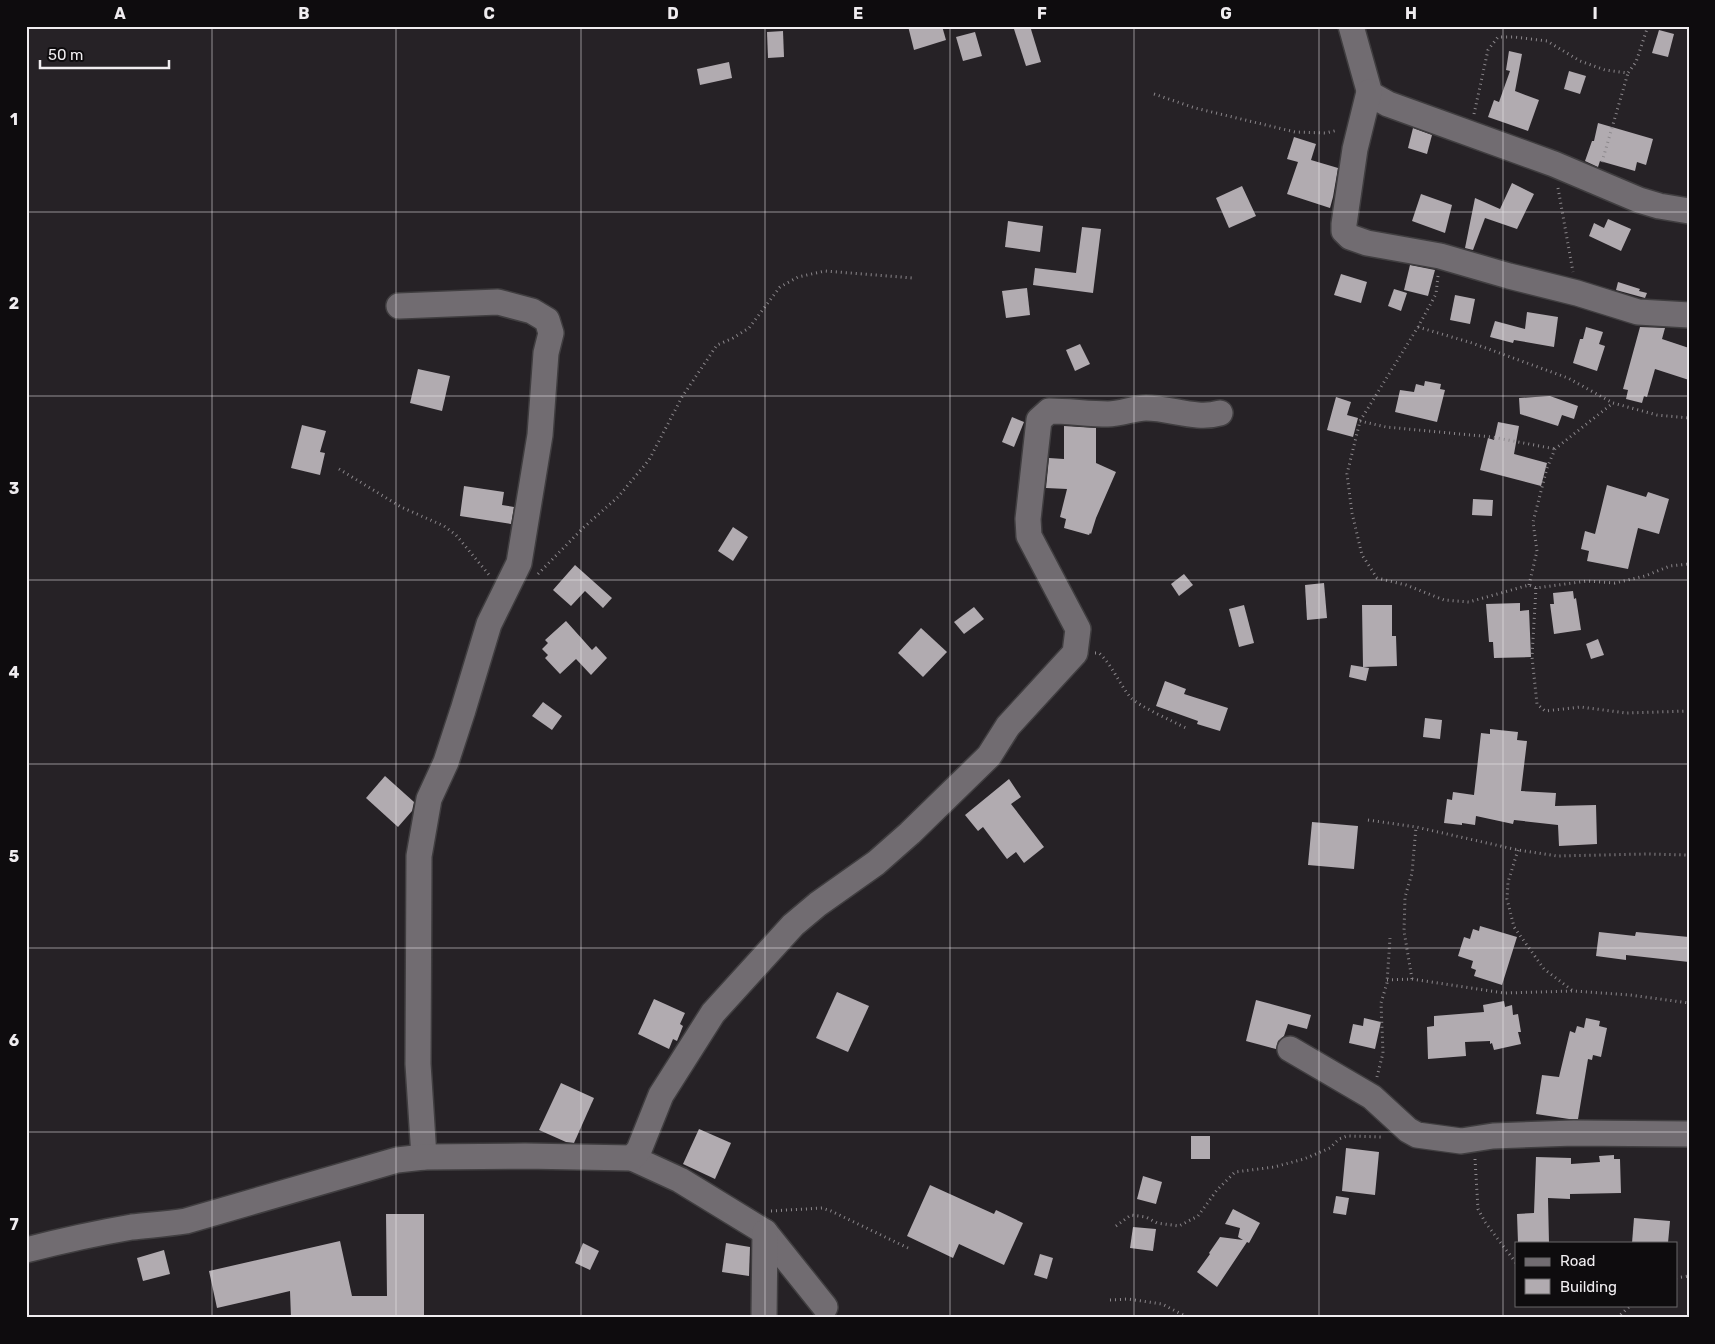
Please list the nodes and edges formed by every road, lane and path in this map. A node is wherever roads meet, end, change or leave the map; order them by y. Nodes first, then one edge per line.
1 (1351, 26) edge
2 (1648, 26) edge
3 (1628, 73) junction
4 (1369, 92) junction
5 (1154, 94) dead end
6 (1361, 126) junction
7 (1470, 134) junction
8 (1554, 164) junction
9 (1596, 182) junction
10 (1689, 211) edge
11 (1440, 256) junction
12 (913, 278) dead end
13 (1577, 293) junction
14 (399, 306) dead end
15 (1689, 315) edge
16 (1418, 327) junction
17 (1613, 403) junction
18 (1220, 413) dead end
19 (1689, 418) edge
20 (1360, 420) junction
21 (1554, 450) junction
22 (338, 469) dead end
23 (1689, 564) edge
24 (537, 575) dead end
25 (1529, 585) junction
26 (1536, 588) junction
27 (504, 594) junction
28 (1075, 653) junction
29 (1689, 711) edge
30 (1186, 728) dead end
31 (1368, 820) dead end
32 (1416, 826) junction
33 (1518, 850) junction
34 (1689, 855) edge
35 (1390, 938) dead end
36 (1412, 979) junction
37 (1387, 980) junction
38 (1574, 991) junction
39 (1689, 1003) edge
40 (1290, 1049) dead end
41 (1372, 1097) junction
42 (1689, 1134) edge
43 (1417, 1135) junction
44 (1473, 1140) junction
45 (424, 1157) junction
46 (632, 1158) junction
47 (767, 1222) junction
48 (1116, 1226) dead end
49 (908, 1248) dead end
50 (26, 1250) edge
51 (1515, 1262) edge
52 (1110, 1300) dead end
53 (1629, 1306) edge
54 (826, 1307) dead end
55 (764, 1318) edge
56 (1189, 1318) edge
57 (1617, 1318) edge

1 - 4 street
2 - 3 path
3 - 7 path
3 - 9 path
4 - 6 street
4 - 7 street
5 - 6 path
6 - 11 street
7 - 8 street
8 - 9 street
8 - 13 path
9 - 10 street
11 - 13 street
11 - 16 path
12 - 24 path
13 - 15 street
14 - 27 street
16 - 17 path
16 - 20 path
17 - 19 path
17 - 21 path
18 - 28 street
20 - 21 path
20 - 25 path
21 - 25 path
22 - 27 path
23 - 26 path
25 - 26 path
26 - 29 path
27 - 45 street
28 - 30 path
28 - 46 street
31 - 32 path
32 - 33 path
32 - 36 path
33 - 34 path
33 - 38 path
35 - 37 path
36 - 37 path
36 - 38 path
37 - 41 path
38 - 39 path
40 - 41 street
41 - 43 street
42 - 44 street
43 - 44 street
43 - 48 path
44 - 51 path
45 - 46 street
45 - 50 street
46 - 47 street
47 - 49 path
47 - 54 street
47 - 55 street
52 - 56 path
53 - 57 path

